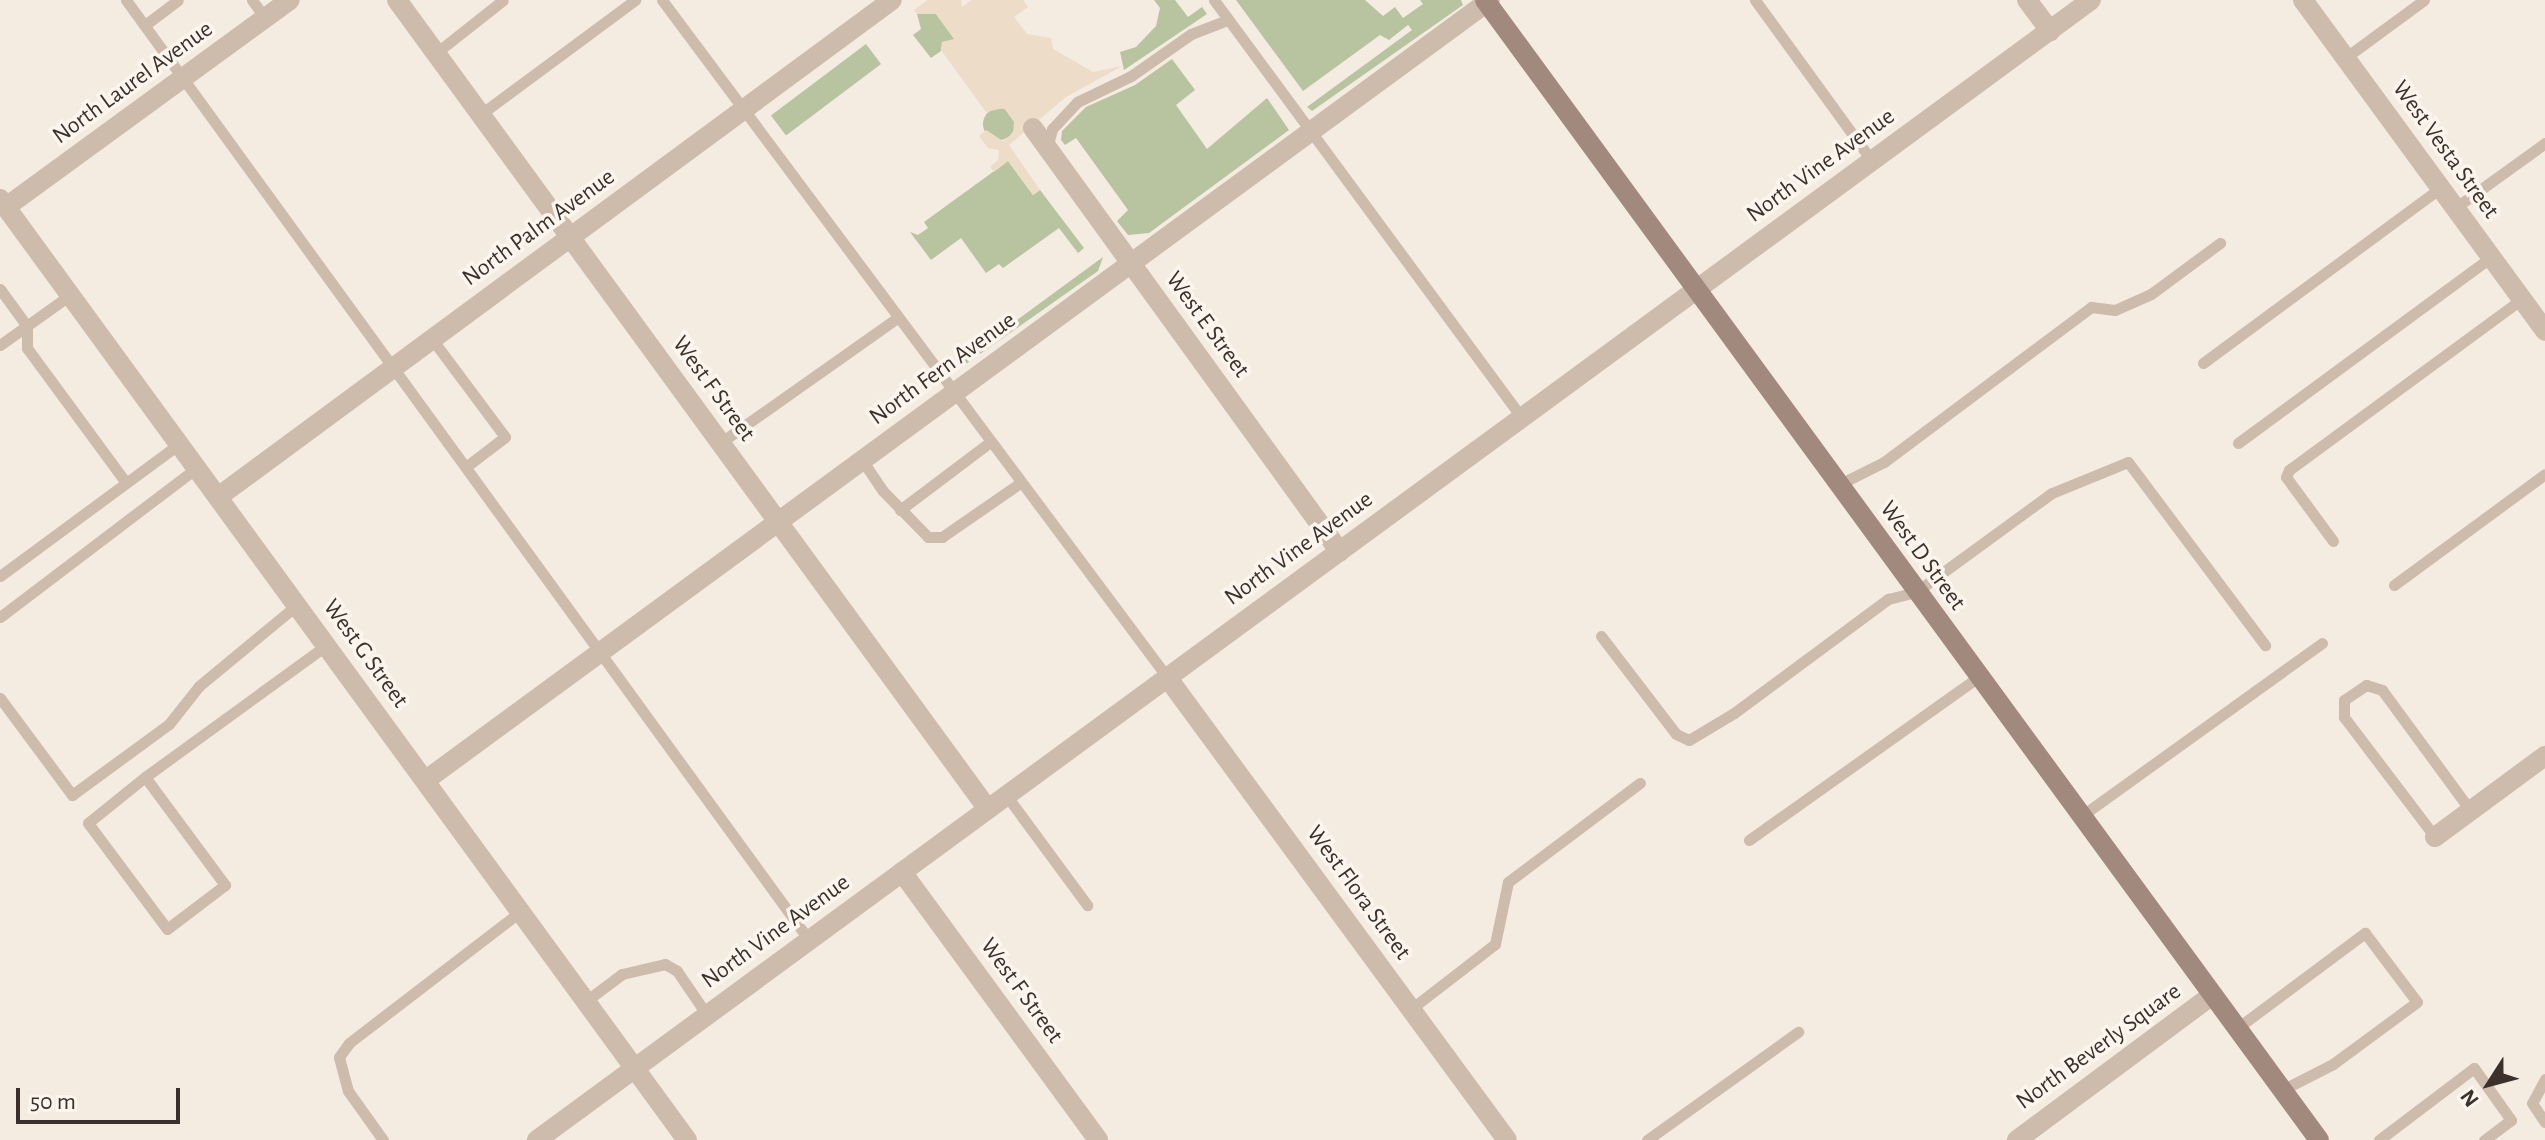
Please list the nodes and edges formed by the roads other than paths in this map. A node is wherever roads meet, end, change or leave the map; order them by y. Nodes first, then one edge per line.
1 (126, 0) edge
2 (178, 0) edge
3 (252, 0) edge
4 (290, 0) edge
5 (397, 0) edge
6 (503, 0) edge
7 (635, 0) edge
8 (662, 0) edge
9 (892, 0) edge
10 (1214, 0) edge
11 (1755, 0) edge
12 (2027, 0) edge
13 (2091, 0) edge
14 (2303, 0) edge
15 (2424, 0) edge
16 (1487, 1) edge
17 (265, 18) junction
18 (1228, 20) junction
19 (145, 25) junction
20 (2050, 31) junction
21 (436, 53) junction
22 (2345, 58) junction
23 (184, 78) junction
24 (742, 110) junction
25 (481, 114) junction
26 (1033, 128) dead end
27 (1309, 133) junction
28 (2545, 143) edge
29 (1047, 148) junction
30 (1872, 161) junction
31 (2440, 188) junction
32 (2, 206) edge
33 (2455, 208) junction
34 (571, 236) junction
35 (2220, 243) dead end
36 (2491, 257) junction
37 (1130, 264) junction
38 (0, 289) edge
39 (1696, 291) junction
40 (70, 295) junction
41 (2522, 299) junction
42 (896, 319) junction
43 (27, 326) junction
44 (2545, 331) edge
45 (432, 339) junction
46 (0, 345) edge
47 (2203, 363) dead end
48 (394, 367) junction
49 (952, 394) junction
50 (1522, 418) junction
51 (720, 443) junction
52 (989, 443) junction
53 (2238, 443) dead end
54 (179, 444) junction
55 (862, 460) junction
56 (467, 466) junction
57 (196, 468) junction
58 (2545, 474) edge
59 (126, 483) junction
60 (1020, 483) junction
61 (1838, 485) junction
62 (218, 497) junction
63 (900, 510) junction
64 (777, 522) junction
65 (2333, 541) dead end
66 (1340, 552) junction
67 (0, 576) edge
68 (2394, 585) dead end
69 (1916, 592) junction
70 (297, 605) junction
71 (0, 617) edge
72 (1601, 636) dead end
73 (2322, 643) dead end
74 (327, 645) junction
75 (2265, 645) dead end
76 (603, 650) junction
77 (1167, 677) junction
78 (1978, 677) junction
79 (0, 698) edge
80 (2545, 756) edge
81 (145, 777) junction
82 (426, 780) junction
83 (1640, 783) dead end
84 (1006, 795) junction
85 (987, 808) junction
86 (2471, 811) junction
87 (2080, 817) junction
88 (2435, 837) joint
89 (1749, 840) dead end
90 (902, 872) junction
91 (1087, 905) dead end
92 (521, 911) junction
93 (809, 940) junction
94 (2211, 996) junction
95 (586, 1001) junction
96 (1411, 1009) junction
97 (707, 1015) junction
98 (2236, 1029) junction
99 (1798, 1032) dead end
100 (635, 1069) junction
101 (2545, 1079) edge
102 (2282, 1090) junction
103 (2545, 1122) edge
104 (383, 1140) edge
105 (537, 1140) edge
106 (687, 1140) edge
107 (1098, 1140) edge
108 (1507, 1140) edge
109 (1647, 1140) edge
110 (2017, 1140) edge
111 (2319, 1140) edge
112 (2379, 1140) edge
113 (2484, 1140) edge

1 - 19 lane
2 - 19 lane
3 - 17 lane
4 - 17 street, North Laurel Avenue
5 - 21 street, West F Street
6 - 21 lane
7 - 25 lane
8 - 24 lane
9 - 24 street, North Palm Avenue
10 - 18 lane
11 - 30 lane
12 - 20 street
13 - 20 street, North Vine Avenue
14 - 22 street, West Vesta Street
15 - 22 lane
16 - 27 street, North Fern Avenue
16 - 39 main road, West D Street
17 - 23 street, North Laurel Avenue
18 - 27 lane
18 - 29 lane
19 - 23 lane
20 - 30 street, North Vine Avenue
21 - 25 street, West F Street
22 - 31 street, West Vesta Street
23 - 32 street, North Laurel Avenue
23 - 48 lane
24 - 34 street, North Palm Avenue
24 - 42 lane
25 - 34 street, West F Street
26 - 29 street, West E Street
27 - 37 street, North Fern Avenue
27 - 50 lane
28 - 33 lane
29 - 37 street, West E Street
30 - 39 street, North Vine Avenue
31 - 33 street, West Vesta Street
31 - 47 lane
32 - 40 street, West G Street
33 - 36 street, West Vesta Street
34 - 45 street, North Palm Avenue
34 - 51 street, West F Street
35 - 61 lane
36 - 41 street, West Vesta Street
36 - 53 lane
37 - 49 street, North Fern Avenue
37 - 66 street, West E Street
38 - 43 lane
39 - 50 street, North Vine Avenue
39 - 61 main road, West D Street
40 - 43 lane
40 - 54 street, West G Street
41 - 44 street, West Vesta Street
41 - 65 lane
42 - 49 lane
42 - 51 lane
43 - 46 lane
43 - 59 lane
45 - 48 street, North Palm Avenue
45 - 56 lane
48 - 56 lane
48 - 62 street, North Palm Avenue
49 - 52 lane
49 - 55 street, North Fern Avenue
50 - 66 street, North Vine Avenue
51 - 64 street, West F Street
52 - 60 lane
52 - 63 lane
54 - 57 street, West G Street
54 - 59 lane
55 - 63 lane
55 - 64 street, North Fern Avenue
56 - 76 lane
57 - 62 street, West G Street
57 - 71 lane
58 - 68 lane
59 - 67 lane
60 - 63 lane
60 - 77 lane
61 - 69 main road, West D Street
62 - 70 street, West G Street
64 - 76 street, North Fern Avenue
64 - 85 street, West F Street
66 - 77 street, North Vine Avenue
69 - 72 lane
69 - 75 lane
69 - 78 main road, West D Street
70 - 74 street, West G Street
70 - 79 lane
73 - 87 lane
74 - 81 lane
74 - 82 street, West G Street
76 - 82 street, North Fern Avenue
76 - 93 lane
77 - 84 street, North Vine Avenue
77 - 96 street, West Flora Street
78 - 87 main road, West D Street
78 - 89 lane
80 - 86 street
81 - 81 lane
82 - 92 street, West G Street
83 - 96 lane
84 - 85 street, North Vine Avenue
84 - 91 lane
85 - 90 street, North Vine Avenue
86 - 88 street
86 - 88 lane
87 - 94 main road, West D Street
90 - 93 street, North Vine Avenue
90 - 107 street, West F Street
92 - 95 street, West G Street
92 - 104 lane
93 - 97 street, North Vine Avenue
94 - 98 main road, West D Street
94 - 110 street, North Beverly Square
95 - 97 lane
95 - 100 street, West G Street
96 - 108 street, West Flora Street
97 - 100 street, North Vine Avenue
98 - 102 main road, West D Street
98 - 102 lane
99 - 109 lane
100 - 105 street, North Vine Avenue
100 - 106 street, West G Street
101 - 103 lane
102 - 111 main road, West D Street
112 - 113 lane

